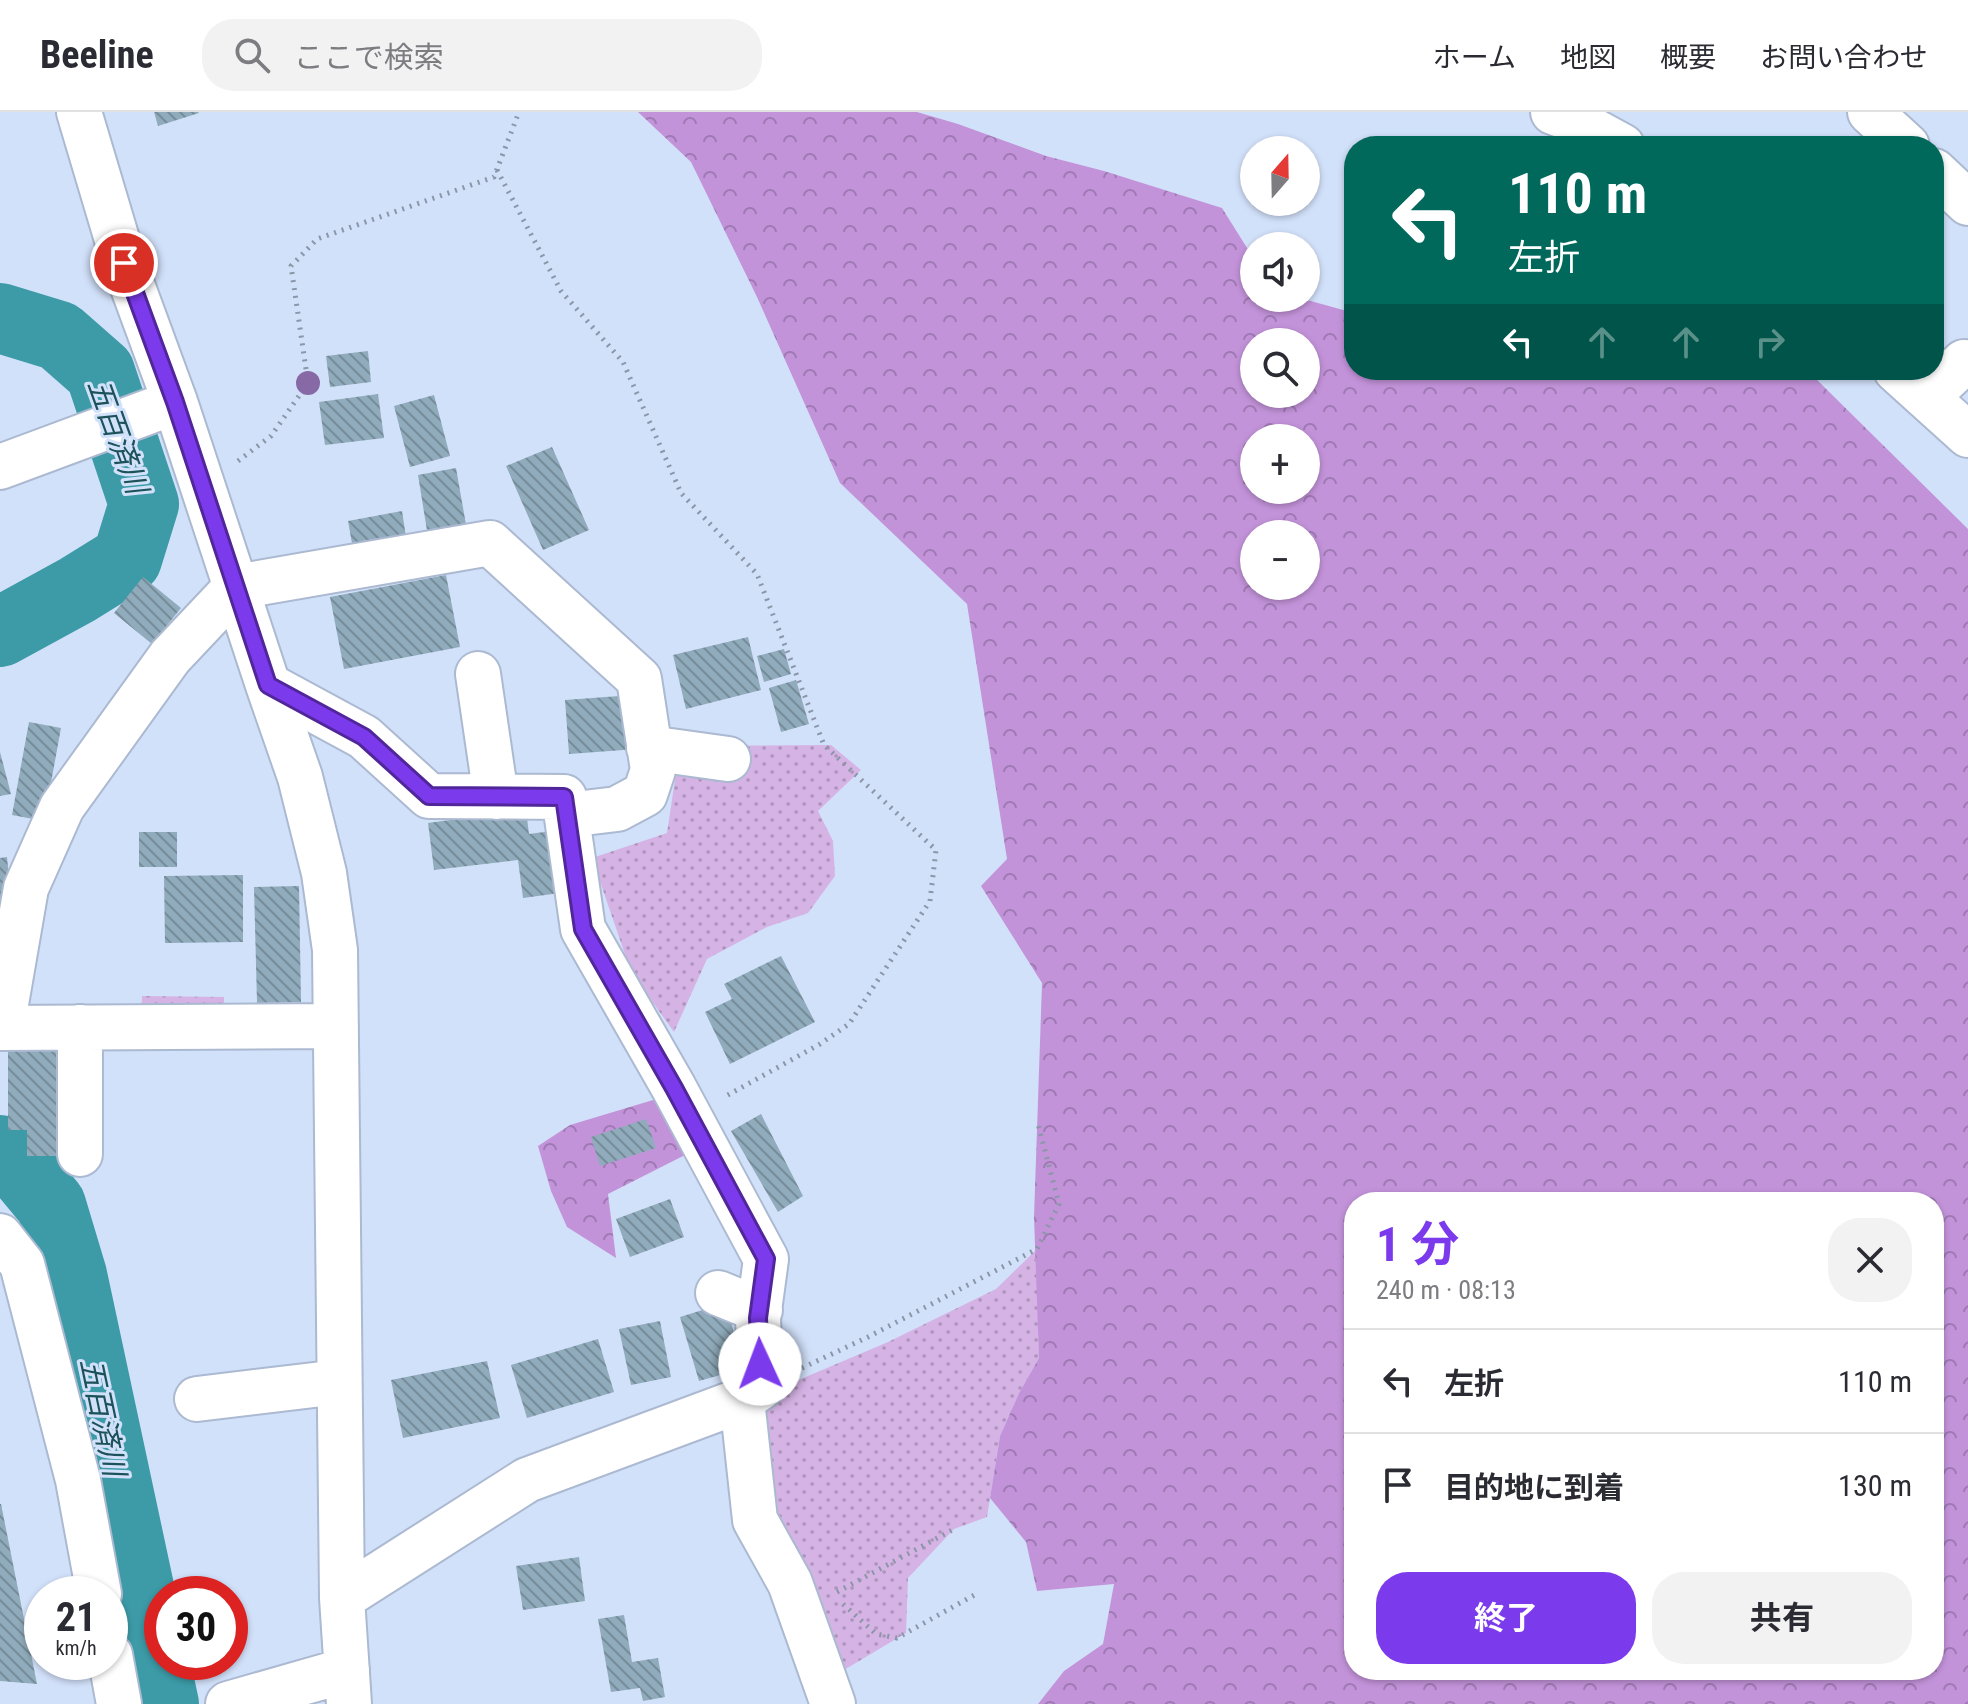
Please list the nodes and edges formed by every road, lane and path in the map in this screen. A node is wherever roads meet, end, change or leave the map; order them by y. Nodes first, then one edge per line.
1 (79, 112) edge
2 (519, 112) edge
3 (1553, 112) edge
4 (1870, 112) edge
5 (1603, 136) edge
6 (1896, 136) edge
7 (497, 170) junction
8 (1944, 180) edge
9 (1968, 203) edge
10 (1964, 362) dead end
11 (1944, 370) edge
12 (1912, 384) edge
13 (175, 402) junction
14 (1968, 435) edge
15 (0, 467) edge
16 (203, 487) junction
17 (236, 587) junction
18 (478, 674) dead end
19 (268, 685) junction
20 (649, 748) junction
21 (728, 759) dead end
22 (496, 797) junction
23 (567, 815) junction
24 (336, 1026) junction
25 (1, 1027) edge
26 (80, 1027) junction
27 (689, 1116) junction
28 (1038, 1124) dead end
29 (80, 1154) dead end
30 (0, 1236) edge
31 (718, 1293) dead end
32 (760, 1310) junction
33 (339, 1382) junction
34 (752, 1393) junction
35 (197, 1399) dead end
36 (954, 1529) dead end
37 (96, 1576) edge
38 (978, 1593) dead end
39 (342, 1598) junction
40 (115, 1680) edge
41 (348, 1687) edge
42 (119, 1704) edge
43 (228, 1704) edge
44 (833, 1704) edge

1 - 13 main road
2 - 7 path
3 - 5 main road
4 - 6 main road
7 - 16 path
7 - 27 path
8 - 9 main road
10 - 11 main road
12 - 14 main road
13 - 15 main road
13 - 16 main road
16 - 17 main road
17 - 19 main road
17 - 20 main road
17 - 25 main road
18 - 22 main road
19 - 22 main road
19 - 24 main road
20 - 21 main road
20 - 23 main road
22 - 23 main road
23 - 27 main road
24 - 26 main road
24 - 33 main road
25 - 26 main road
26 - 29 main road
27 - 32 main road
28 - 34 path
30 - 37 main road
31 - 32 main road
32 - 34 main road
33 - 35 main road
33 - 39 main road
34 - 39 main road
34 - 44 main road
36 - 38 path
39 - 41 main road
40 - 42 main road
41 - 43 main road

